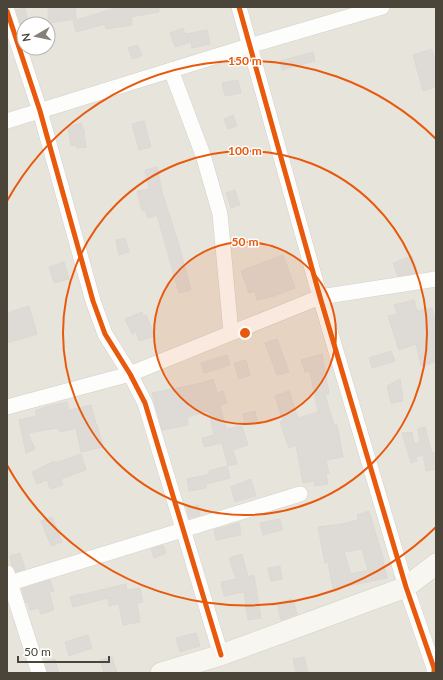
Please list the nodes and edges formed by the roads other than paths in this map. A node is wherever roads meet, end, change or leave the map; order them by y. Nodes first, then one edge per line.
1 (239, 7) edge
2 (382, 7) edge
3 (7, 11) edge
4 (249, 46) junction
5 (171, 70) junction
6 (40, 111) junction
7 (7, 121) edge
8 (436, 279) edge
9 (320, 297) junction
10 (232, 333) junction
11 (130, 374) junction
12 (7, 407) edge
13 (300, 494) dead end
14 (182, 530) junction
15 (436, 564) edge
16 (9, 578) edge
17 (406, 587) junction
18 (221, 654) junction
19 (39, 673) edge
20 (161, 673) edge
21 (434, 673) edge

1 - 4 street
2 - 4 street
3 - 6 street
4 - 5 street
4 - 9 street
5 - 6 street
5 - 10 street
6 - 7 street
6 - 11 street
8 - 9 street
9 - 10 street
9 - 17 street
10 - 11 street
11 - 12 street
11 - 14 street
13 - 14 street
14 - 16 street
14 - 18 street
15 - 17 main road
16 - 19 street
17 - 18 main road
17 - 21 street
18 - 20 main road

